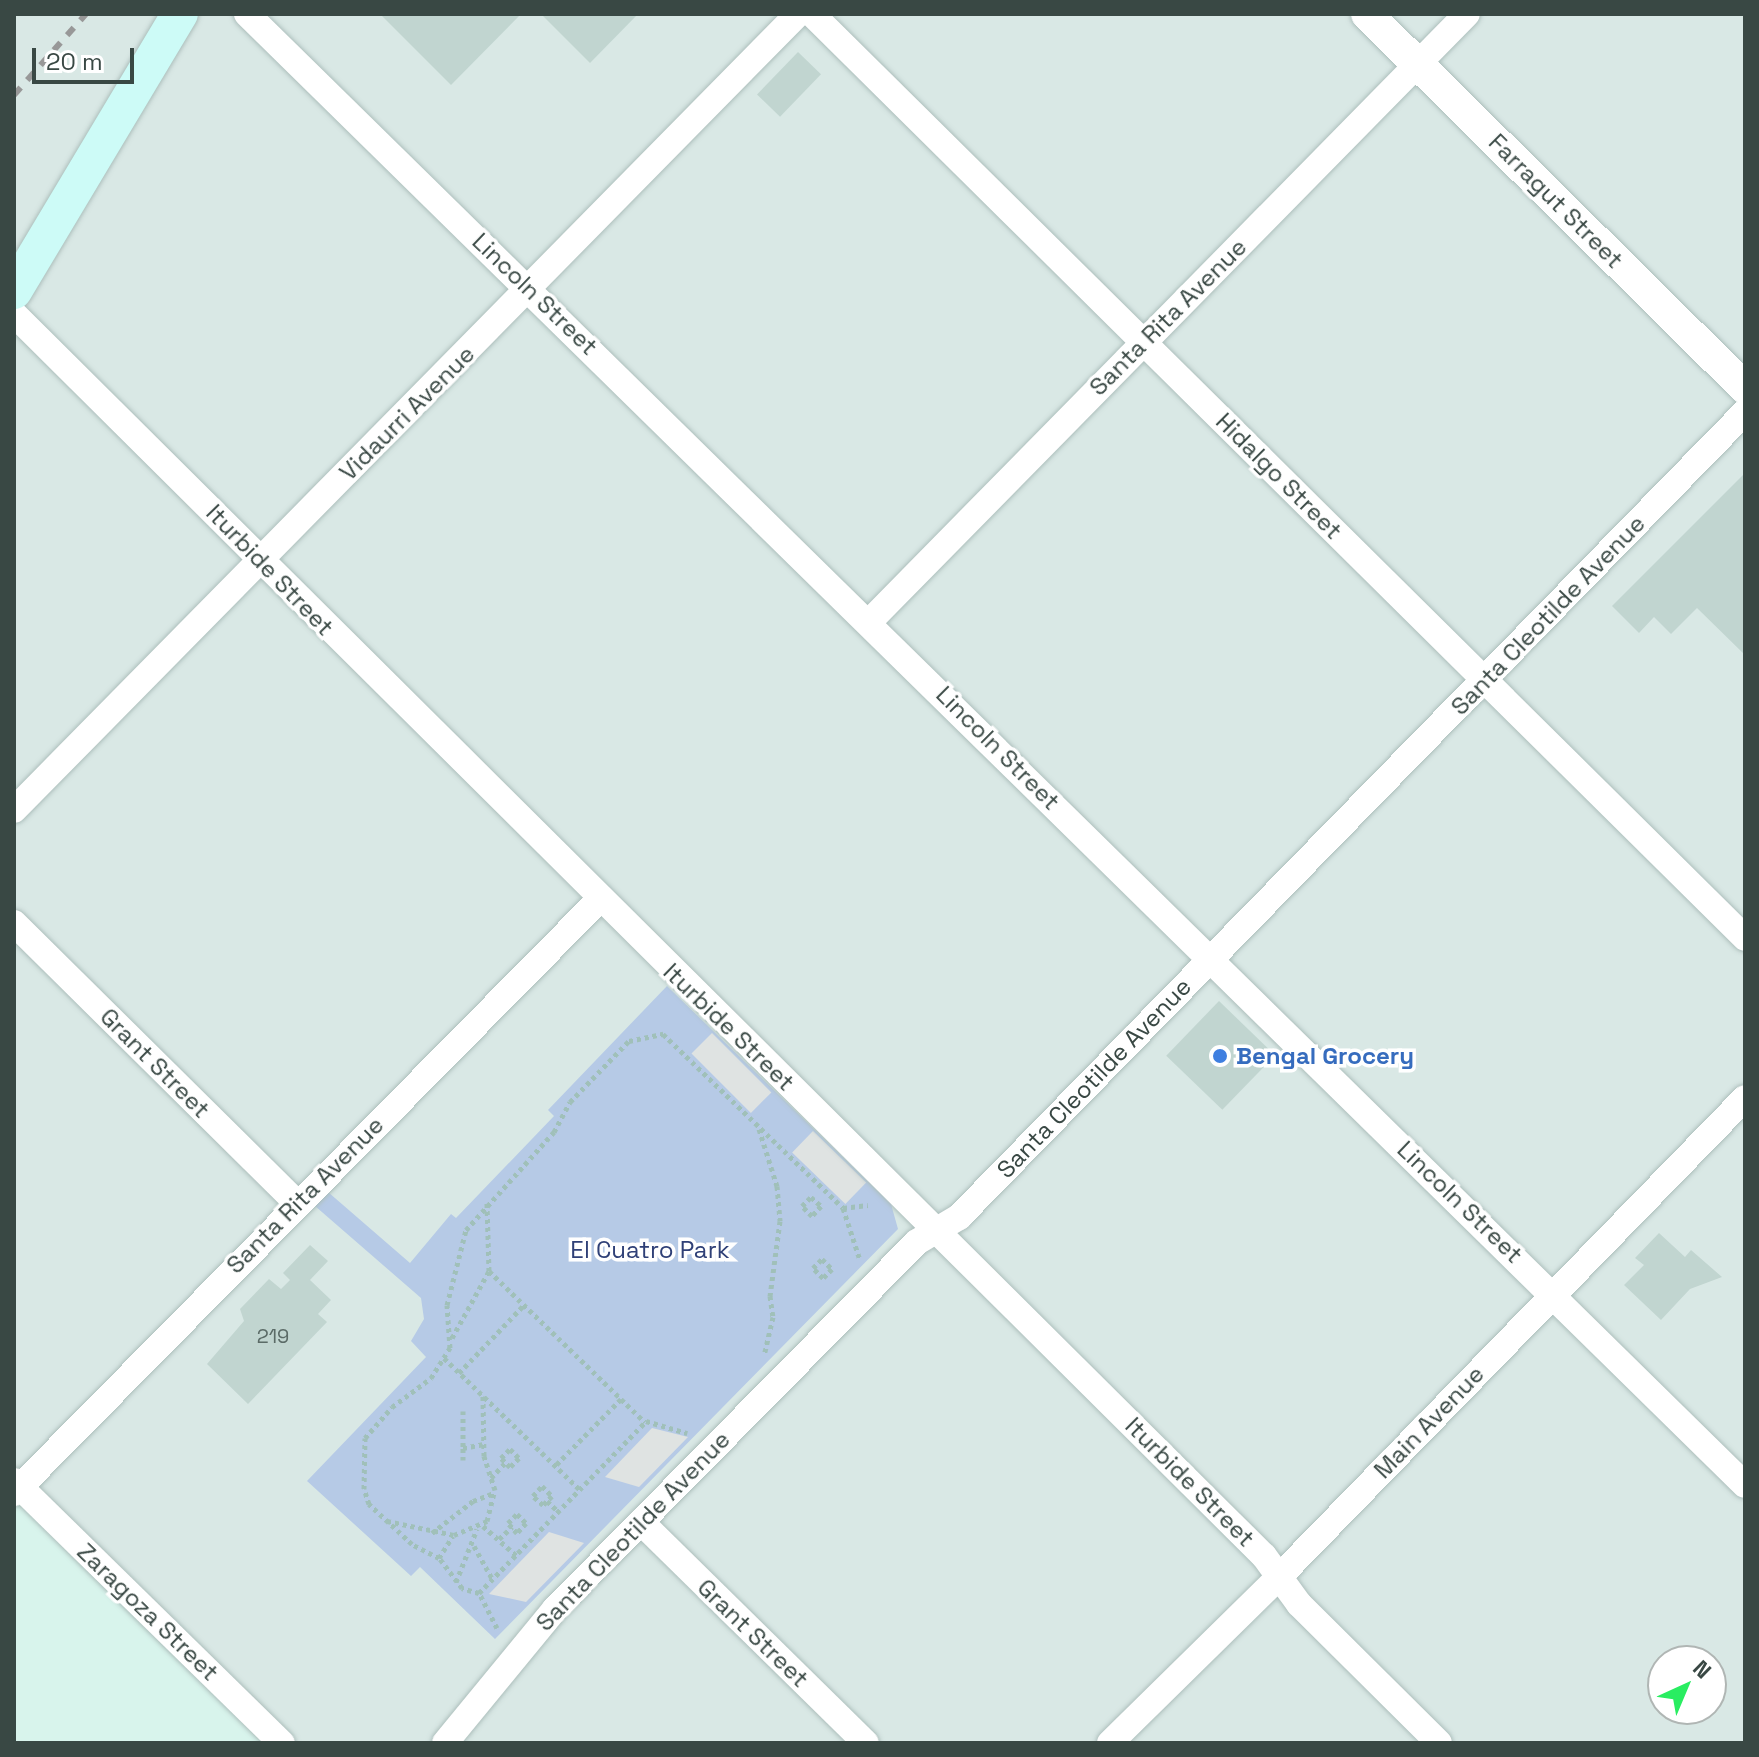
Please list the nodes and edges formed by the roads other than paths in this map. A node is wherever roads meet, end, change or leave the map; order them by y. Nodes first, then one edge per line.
1 (180, 14) edge
2 (247, 14) edge
3 (798, 14) edge
4 (812, 14) edge
5 (1367, 14) edge
6 (1467, 14) edge
7 (1417, 64) junction
8 (531, 289) junction
9 (14, 291) edge
10 (14, 314) edge
11 (1143, 341) junction
12 (1745, 388) edge
13 (1745, 412) edge
14 (262, 560) junction
15 (870, 621) junction
16 (1484, 679) junction
17 (14, 810) edge
18 (599, 900) junction
19 (14, 923) edge
20 (1745, 938) edge
21 (1212, 959) junction
22 (1745, 1098) edge
23 (297, 1203) junction
24 (937, 1230) junction
25 (1554, 1294) junction
26 (1745, 1485) edge
27 (16, 1487) edge
28 (641, 1522) junction
29 (1281, 1575) junction
30 (282, 1743) edge
31 (445, 1743) edge
32 (866, 1743) edge
33 (1110, 1743) edge
34 (1439, 1743) edge

1 - 9 main road
2 - 8 street, Lincoln Street
3 - 8 street, Vidaurri Avenue
4 - 11 street, Hidalgo Street
5 - 7 street, Farragut Street
6 - 7 street, Santa Rita Avenue
7 - 11 street, Santa Rita Avenue
7 - 12 street, Farragut Street
8 - 14 street, Vidaurri Avenue
8 - 15 street, Lincoln Street
10 - 14 street, Iturbide Street
11 - 15 street, Santa Rita Avenue
11 - 16 street, Hidalgo Street
13 - 16 street, Santa Cleotilde Avenue
14 - 17 street, Vidaurri Avenue
14 - 18 street, Iturbide Street
15 - 21 street, Lincoln Street
16 - 20 street, Hidalgo Street
16 - 21 street, Santa Cleotilde Avenue
18 - 23 street, Santa Rita Avenue
18 - 24 street, Iturbide Street
19 - 23 street, Grant Street
21 - 24 street, Santa Cleotilde Avenue
21 - 25 street, Lincoln Street
22 - 25 street, Main Avenue
23 - 27 street, Santa Rita Avenue
24 - 28 street, Santa Cleotilde Avenue
24 - 29 street, Iturbide Street
25 - 26 street, Lincoln Street
25 - 29 street, Main Avenue
27 - 30 street, Zaragoza Street
28 - 31 street, Santa Cleotilde Avenue
28 - 32 street, Grant Street
29 - 33 street, Main Avenue
29 - 34 street, Iturbide Street

